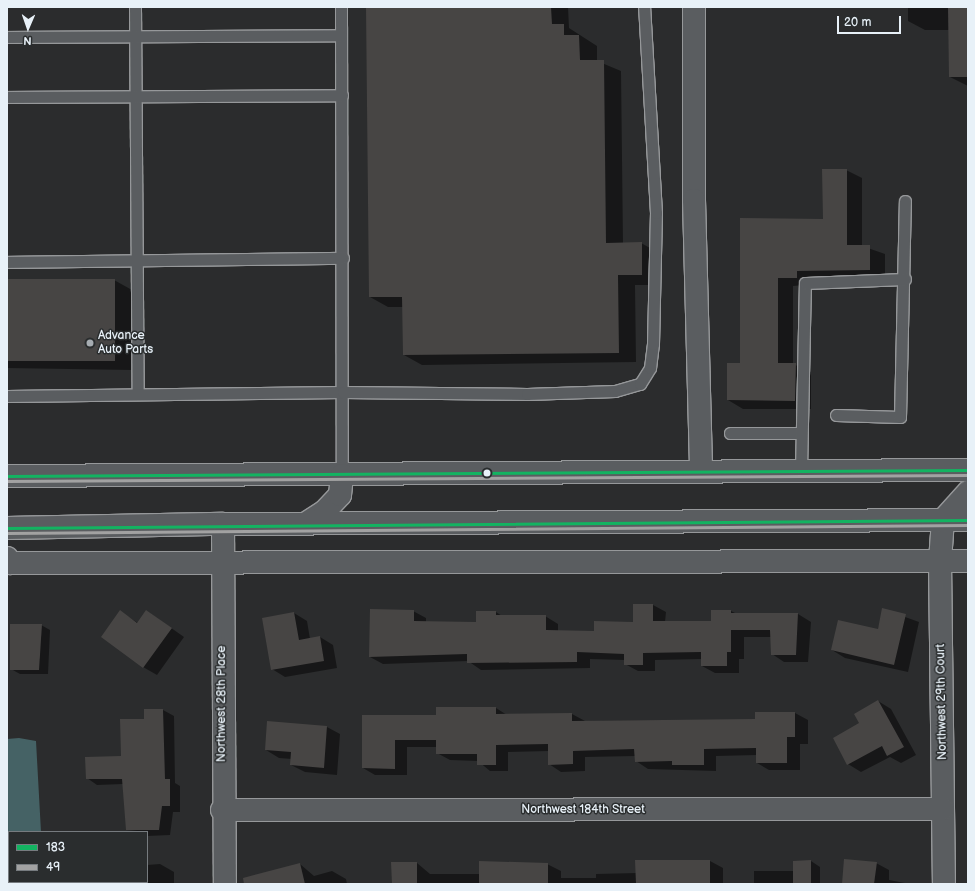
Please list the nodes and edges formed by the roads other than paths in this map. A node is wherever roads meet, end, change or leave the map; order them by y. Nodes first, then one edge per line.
1 (135, 7) edge
2 (341, 7) edge
3 (644, 7) edge
4 (694, 7) edge
5 (341, 35) junction
6 (135, 36) junction
7 (7, 37) edge
8 (136, 95) junction
9 (342, 95) junction
10 (7, 97) edge
11 (905, 201) dead end
12 (343, 258) junction
13 (138, 260) junction
14 (7, 262) edge
15 (905, 279) junction
16 (343, 392) junction
17 (138, 394) junction
18 (7, 396) edge
19 (836, 415) dead end
20 (730, 433) dead end
21 (801, 433) junction
22 (968, 470) edge
23 (701, 471) junction
24 (801, 472) junction
25 (342, 475) junction
26 (7, 476) edge
27 (968, 492) edge
28 (943, 520) junction
29 (968, 520) edge
30 (223, 524) junction
31 (305, 524) junction
32 (7, 528) edge
33 (7, 558) edge
34 (940, 561) junction
35 (968, 561) edge
36 (223, 563) junction
37 (944, 809) junction
38 (222, 810) junction
39 (225, 884) edge
40 (944, 884) edge

1 - 6 lane
2 - 5 lane
3 - 16 lane
4 - 23 street
5 - 6 lane
5 - 9 lane
6 - 7 lane
6 - 8 lane
8 - 9 lane
8 - 10 lane
8 - 13 lane
9 - 12 lane
11 - 15 lane
12 - 13 lane
12 - 16 lane
13 - 14 lane
13 - 17 lane
15 - 19 lane
15 - 21 lane
16 - 17 lane
16 - 25 lane
17 - 18 lane
20 - 21 lane
21 - 24 lane
22 - 24 street
23 - 24 street
23 - 25 street
25 - 26 street
25 - 31 street
27 - 28 street
28 - 29 street
28 - 31 street
28 - 34 street, Northwest 29th Court
30 - 31 street
30 - 32 street
30 - 36 street, Northwest 28th Place
33 - 36 street
34 - 35 street
34 - 36 street
34 - 37 street, Northwest 29th Court
36 - 38 street, Northwest 28th Place
37 - 38 street, Northwest 184th Street
37 - 40 street, Northwest 29th Court
38 - 39 street, Northwest 28th Place

